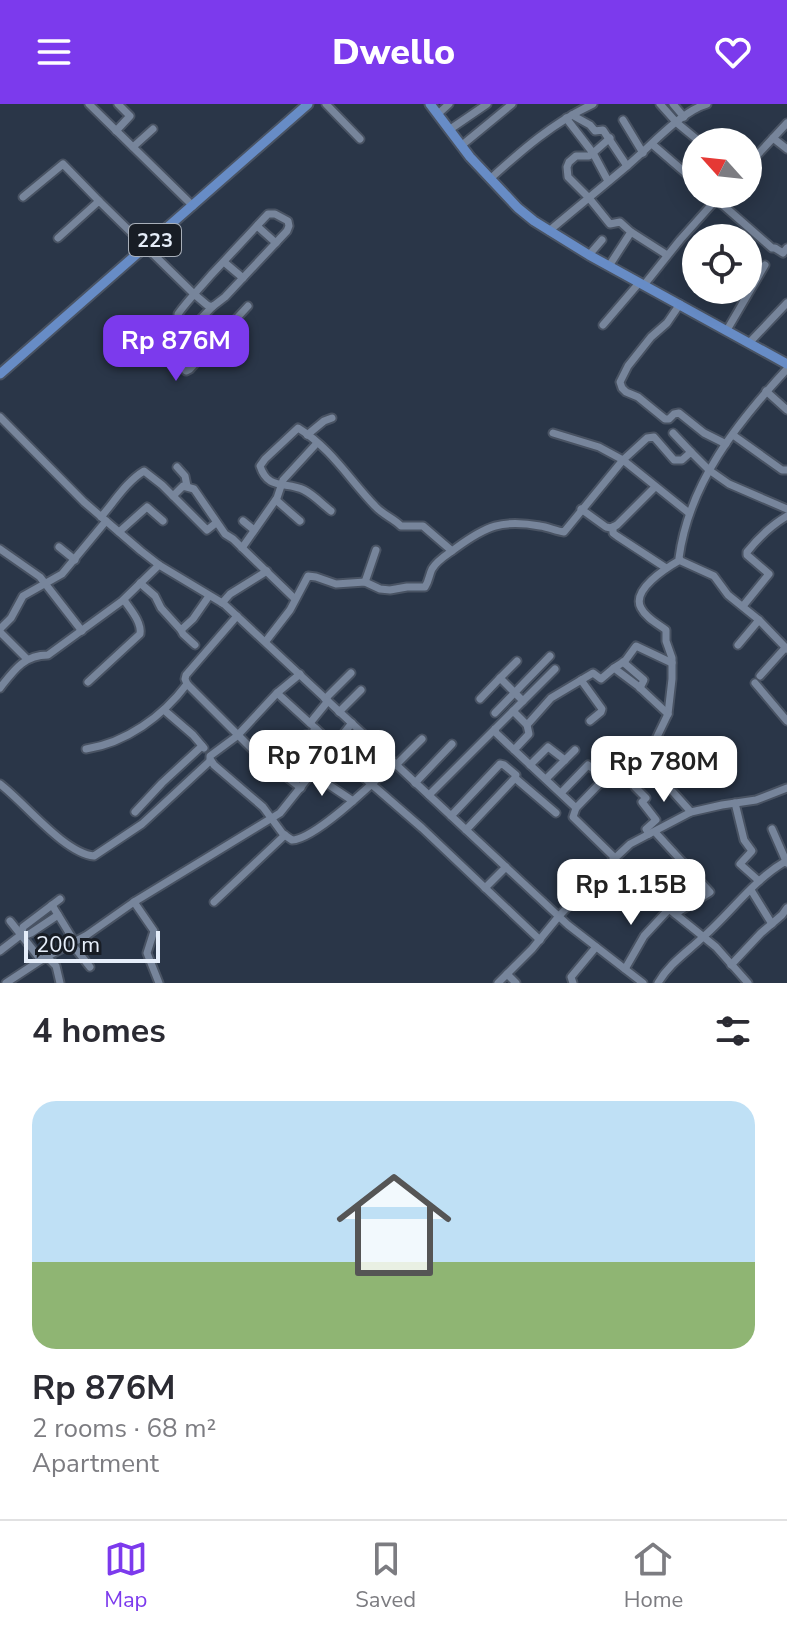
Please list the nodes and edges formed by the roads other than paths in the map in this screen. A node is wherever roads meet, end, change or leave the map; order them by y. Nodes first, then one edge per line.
1 (89, 104) edge
2 (118, 104) edge
3 (308, 104) edge
4 (326, 104) edge
5 (430, 104) edge
6 (449, 104) edge
7 (487, 104) edge
8 (593, 104) edge
9 (660, 104) edge
10 (673, 104) edge
11 (707, 104) edge
12 (507, 105) edge
13 (569, 105) edge
14 (438, 114) junction
15 (571, 115) junction
16 (623, 120) dead end
17 (680, 120) junction
18 (787, 123) edge
19 (687, 128) edge
20 (153, 129) dead end
21 (449, 130) junction
22 (116, 131) junction
23 (610, 138) junction
24 (773, 138) junction
25 (360, 139) dead end
26 (652, 144) junction
27 (461, 146) junction
28 (133, 147) junction
29 (787, 149) edge
30 (762, 150) edge
31 (593, 153) junction
32 (643, 153) junction
33 (627, 166) junction
34 (682, 170) edge
35 (490, 179) junction
36 (608, 181) junction
37 (23, 197) dead end
38 (589, 198) junction
39 (99, 201) junction
40 (193, 206) junction
41 (708, 208) edge
42 (730, 208) edge
43 (257, 226) junction
44 (549, 231) junction
45 (631, 232) junction
46 (58, 238) dead end
47 (602, 240) dead end
48 (276, 243) junction
49 (146, 247) junction
50 (786, 251) edge
51 (589, 255) junction
52 (667, 255) junction
53 (224, 262) junction
54 (765, 265) dead end
55 (609, 266) junction
56 (243, 278) junction
57 (641, 284) junction
58 (194, 294) junction
59 (787, 303) edge
60 (680, 304) junction
61 (213, 306) junction
62 (248, 306) dead end
63 (603, 325) dead end
64 (192, 330) junction
65 (727, 330) junction
66 (182, 340) junction
67 (750, 342) junction
68 (213, 345) junction
69 (200, 359) junction
70 (787, 366) edge
71 (0, 374) edge
72 (766, 391) junction
73 (787, 410) edge
74 (0, 417) edge
75 (332, 418) dead end
76 (553, 433) dead end
77 (673, 433) dead end
78 (307, 435) junction
79 (733, 435) junction
80 (317, 443) junction
81 (726, 444) junction
82 (691, 452) junction
83 (623, 460) junction
84 (177, 467) dead end
85 (709, 470) junction
86 (787, 470) edge
87 (281, 485) junction
88 (184, 487) junction
89 (655, 487) junction
90 (173, 496) junction
91 (276, 500) junction
92 (581, 509) junction
93 (787, 509) edge
94 (331, 511) dead end
95 (689, 513) junction
96 (787, 516) edge
97 (104, 519) junction
98 (163, 521) dead end
99 (243, 521) dead end
100 (300, 521) dead end
101 (216, 523) junction
102 (613, 527) junction
103 (254, 530) junction
104 (119, 532) junction
105 (59, 547) dead end
106 (242, 548) junction
107 (0, 549) edge
108 (376, 550) dead end
109 (452, 551) junction
110 (75, 560) junction
111 (680, 560) junction
112 (159, 565) junction
113 (666, 568) junction
114 (267, 571) junction
115 (365, 582) junction
116 (140, 583) junction
117 (46, 584) junction
118 (209, 596) junction
119 (295, 599) junction
120 (124, 600) junction
121 (222, 603) junction
122 (743, 606) junction
123 (237, 616) junction
124 (759, 620) junction
125 (0, 630) edge
126 (181, 630) junction
127 (82, 631) junction
128 (266, 641) junction
129 (195, 645) dead end
130 (738, 645) dead end
131 (786, 648) edge
132 (550, 656) dead end
133 (27, 659) junction
134 (517, 661) dead end
135 (623, 662) junction
136 (672, 663) junction
137 (614, 668) junction
138 (555, 669) dead end
139 (351, 673) dead end
140 (300, 674) junction
141 (500, 678) junction
142 (581, 680) junction
143 (88, 682) dead end
144 (187, 684) junction
145 (537, 687) junction
146 (0, 688) edge
147 (640, 688) junction
148 (361, 690) dead end
149 (514, 692) junction
150 (277, 693) junction
151 (555, 695) junction
152 (480, 699) dead end
153 (327, 700) junction
154 (523, 701) junction
155 (164, 710) junction
156 (513, 711) junction
157 (339, 712) junction
158 (495, 713) dead end
159 (668, 714) junction
160 (590, 721) dead end
161 (787, 721) edge
162 (352, 723) junction
163 (527, 725) junction
164 (313, 726) junction
165 (495, 729) junction
166 (237, 736) junction
167 (301, 739) dead end
168 (422, 739) dead end
169 (452, 744) dead end
170 (202, 746) junction
171 (333, 746) junction
172 (86, 749) dead end
173 (514, 750) junction
174 (575, 750) dead end
175 (295, 754) dead end
176 (210, 758) junction
177 (565, 760) junction
178 (395, 764) junction
179 (530, 765) junction
180 (312, 771) junction
181 (655, 772) junction
182 (284, 774) junction
183 (515, 778) junction
184 (546, 779) junction
185 (415, 783) junction
186 (0, 784) edge
187 (372, 784) junction
188 (301, 788) junction
189 (787, 788) edge
190 (561, 793) junction
191 (429, 795) junction
192 (353, 801) junction
193 (735, 803) junction
194 (576, 808) junction
195 (135, 812) dead end
196 (691, 812) junction
197 (556, 813) dead end
198 (451, 816) junction
199 (271, 819) junction
200 (772, 829) dead end
201 (466, 830) junction
202 (652, 833) junction
203 (285, 835) junction
204 (615, 858) junction
205 (787, 862) edge
206 (684, 863) junction
207 (608, 866) junction
208 (506, 867) junction
209 (656, 871) dead end
210 (759, 881) junction
211 (661, 887) junction
212 (485, 888) junction
213 (751, 890) junction
214 (651, 896) junction
215 (60, 899) dead end
216 (134, 902) junction
217 (214, 902) dead end
218 (52, 905) junction
219 (787, 908) edge
220 (672, 912) junction
221 (58, 915) junction
222 (559, 916) junction
223 (10, 921) dead end
224 (772, 924) junction
225 (22, 934) junction
226 (703, 938) junction
227 (540, 940) junction
228 (73, 942) junction
229 (596, 947) junction
230 (0, 951) edge
231 (44, 958) junction
232 (731, 965) junction
233 (90, 967) dead end
234 (625, 969) junction
235 (507, 974) junction
236 (639, 982) edge
237 (6, 983) edge
238 (60, 983) edge
239 (159, 983) edge
240 (498, 983) edge
241 (516, 983) edge
242 (573, 983) edge
243 (658, 983) edge
244 (748, 983) edge

1 - 22 street
2 - 22 street
3 - 40 main road, 223
4 - 25 street
5 - 14 main road
6 - 14 street
7 - 21 street
8 - 15 street
9 - 17 street
10 - 17 street
11 - 17 street
12 - 27 street
13 - 15 street
14 - 21 main road
15 - 23 street
15 - 31 street
15 - 35 street
16 - 32 street
17 - 19 street
17 - 26 street
18 - 24 street
20 - 28 street
21 - 27 main road
22 - 28 street
23 - 31 street
23 - 33 street
24 - 29 street
24 - 30 street
26 - 32 street
26 - 34 street
27 - 35 main road
28 - 40 street
31 - 36 street
31 - 38 street
32 - 33 street
33 - 36 street
35 - 44 main road
36 - 38 street
37 - 39 street
38 - 44 street
38 - 45 street
39 - 46 street
39 - 49 street
40 - 49 main road, 223
41 - 52 street
42 - 50 street
43 - 48 street
43 - 48 street
43 - 53 street
44 - 51 main road
45 - 52 street
45 - 55 street
47 - 51 street
48 - 56 street
49 - 58 street
49 - 71 main road, 223
51 - 55 main road
52 - 57 street
53 - 56 street
53 - 58 street
54 - 65 street
55 - 57 main road
56 - 61 street
57 - 60 main road
57 - 63 street
58 - 61 street
58 - 64 street
59 - 67 street
60 - 65 main road
60 - 81 street
61 - 64 street
62 - 68 street
64 - 66 street
64 - 68 street
65 - 67 main road
66 - 69 street
66 - 69 street
67 - 70 main road
68 - 69 street
70 - 72 street
72 - 73 street
72 - 79 street
74 - 97 street
75 - 78 street
76 - 83 street
77 - 82 street
78 - 80 street
78 - 87 street
79 - 81 street
79 - 86 street
80 - 87 street
80 - 109 street
81 - 85 street
82 - 83 street
82 - 85 street
83 - 89 street
83 - 92 street
84 - 88 street
85 - 93 street
85 - 95 street
87 - 91 street
87 - 94 street
88 - 90 street
88 - 101 street
89 - 95 street
89 - 102 street
90 - 97 street
90 - 101 street
91 - 100 street
91 - 103 street
92 - 102 street
92 - 109 street
95 - 111 street
96 - 122 street
97 - 104 street
97 - 110 street
98 - 104 street
99 - 103 street
101 - 106 street
102 - 113 street
103 - 106 street
104 - 112 street
105 - 110 street
106 - 114 street
107 - 117 street
108 - 115 street
109 - 115 street
110 - 117 street
111 - 113 street
111 - 122 street
112 - 116 street
112 - 118 street
113 - 136 street
114 - 119 street
114 - 121 street
115 - 119 street
116 - 120 street
116 - 126 street
117 - 125 street
117 - 127 street
118 - 121 street
118 - 126 street
119 - 128 street
120 - 127 street
120 - 143 street
121 - 123 street
122 - 124 street
123 - 128 street
123 - 144 street
124 - 130 street
124 - 131 street
125 - 133 street
126 - 129 street
127 - 133 street
128 - 140 street
131 - 161 street
132 - 149 street
133 - 146 street
134 - 141 street
135 - 136 street
135 - 137 street
135 - 147 street
136 - 159 street
137 - 142 street
137 - 147 street
138 - 145 street
139 - 153 street
140 - 150 street
140 - 153 street
141 - 149 street
141 - 152 street
142 - 151 street
142 - 160 street
144 - 155 street
144 - 166 street
145 - 151 street
145 - 154 street
147 - 159 street
148 - 157 street
149 - 154 street
149 - 158 street
150 - 164 street
150 - 166 street
151 - 163 street
153 - 157 street
153 - 164 street
154 - 156 street
155 - 170 street
155 - 172 street
156 - 163 street
156 - 165 street
157 - 162 street
159 - 181 street
162 - 171 street
162 - 178 street
163 - 173 street
164 - 167 street
164 - 171 street
165 - 173 street
165 - 191 street
166 - 176 street
166 - 182 street
168 - 178 street
169 - 185 street
170 - 176 street
170 - 195 street
171 - 180 street
171 - 187 street
173 - 179 street
174 - 177 street
175 - 182 street
176 - 186 street
176 - 199 street
177 - 179 street
177 - 184 street
178 - 185 street
178 - 187 street
179 - 184 street
180 - 188 street
180 - 192 street
181 - 196 street
181 - 202 street
182 - 188 street
183 - 197 street
183 - 198 street
183 - 201 street
184 - 190 street
185 - 191 street
187 - 192 street
187 - 212 street
188 - 199 street
189 - 193 street
190 - 194 street
190 - 194 street
191 - 198 street
192 - 203 street
193 - 196 street
193 - 210 street
194 - 204 street
196 - 202 street
198 - 201 street
199 - 203 street
199 - 216 street
200 - 205 street
201 - 208 street
202 - 204 street
202 - 206 street
203 - 217 street
204 - 207 street
205 - 210 street
206 - 211 street
206 - 220 street
207 - 214 street
207 - 222 street
208 - 212 street
208 - 222 street
209 - 211 street
210 - 213 street
211 - 214 street
212 - 227 street
213 - 224 street
213 - 226 street
214 - 220 street
215 - 218 street
216 - 228 street
216 - 239 street
218 - 221 street
218 - 225 street
219 - 224 street
220 - 226 street
220 - 234 street
221 - 225 street
221 - 228 street
222 - 227 street
222 - 229 street
223 - 225 street
224 - 232 street
225 - 230 street
225 - 231 street
226 - 232 street
226 - 243 street
227 - 235 street
228 - 231 street
228 - 233 street
229 - 234 street
229 - 242 street
231 - 237 street
231 - 238 street
232 - 244 street
234 - 236 street
235 - 240 street
235 - 241 street

